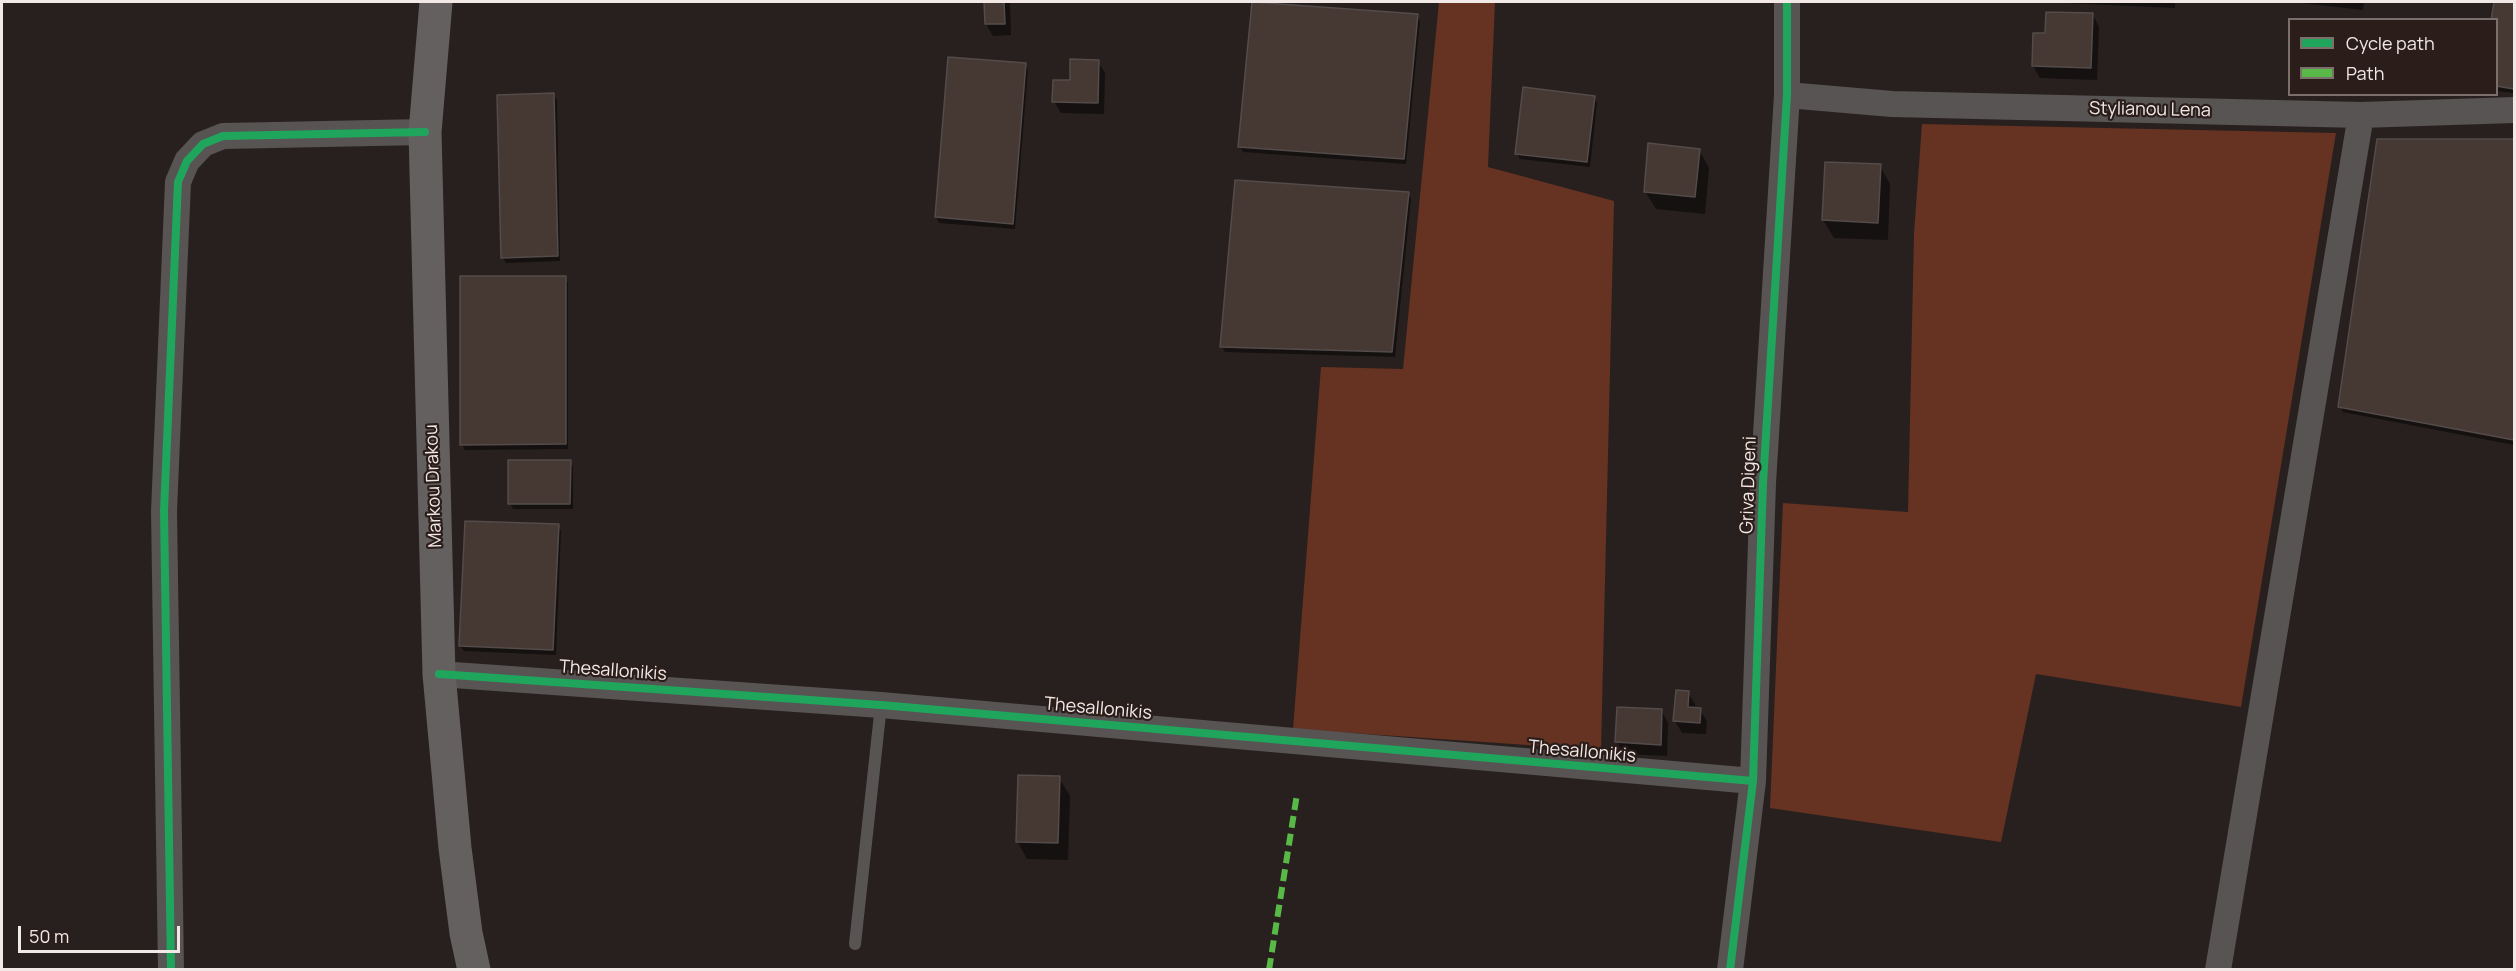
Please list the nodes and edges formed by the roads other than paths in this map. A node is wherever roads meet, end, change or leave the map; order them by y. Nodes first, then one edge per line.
1 (436, 2) edge
2 (1787, 2) edge
3 (1786, 95) junction
4 (2514, 110) edge
5 (2361, 115) junction
6 (425, 132) junction
7 (439, 674) junction
8 (881, 705) junction
9 (1753, 782) junction
10 (855, 944) dead end
11 (171, 969) edge
12 (474, 969) edge
13 (1730, 969) edge
14 (2218, 969) edge

1 - 6 street, Markou Drakou
2 - 3 street, Griva Digeni
3 - 5 street, Stylianou Lena
3 - 9 street, Griva Digeni
4 - 5 street, Stylianou Lena
5 - 14 street
6 - 7 street, Markou Drakou
6 - 11 street
7 - 8 street, Thesallonikis
7 - 12 street, Markou Drakou
8 - 9 street, Thesallonikis
8 - 10 lane
9 - 13 street, Griva Digeni

